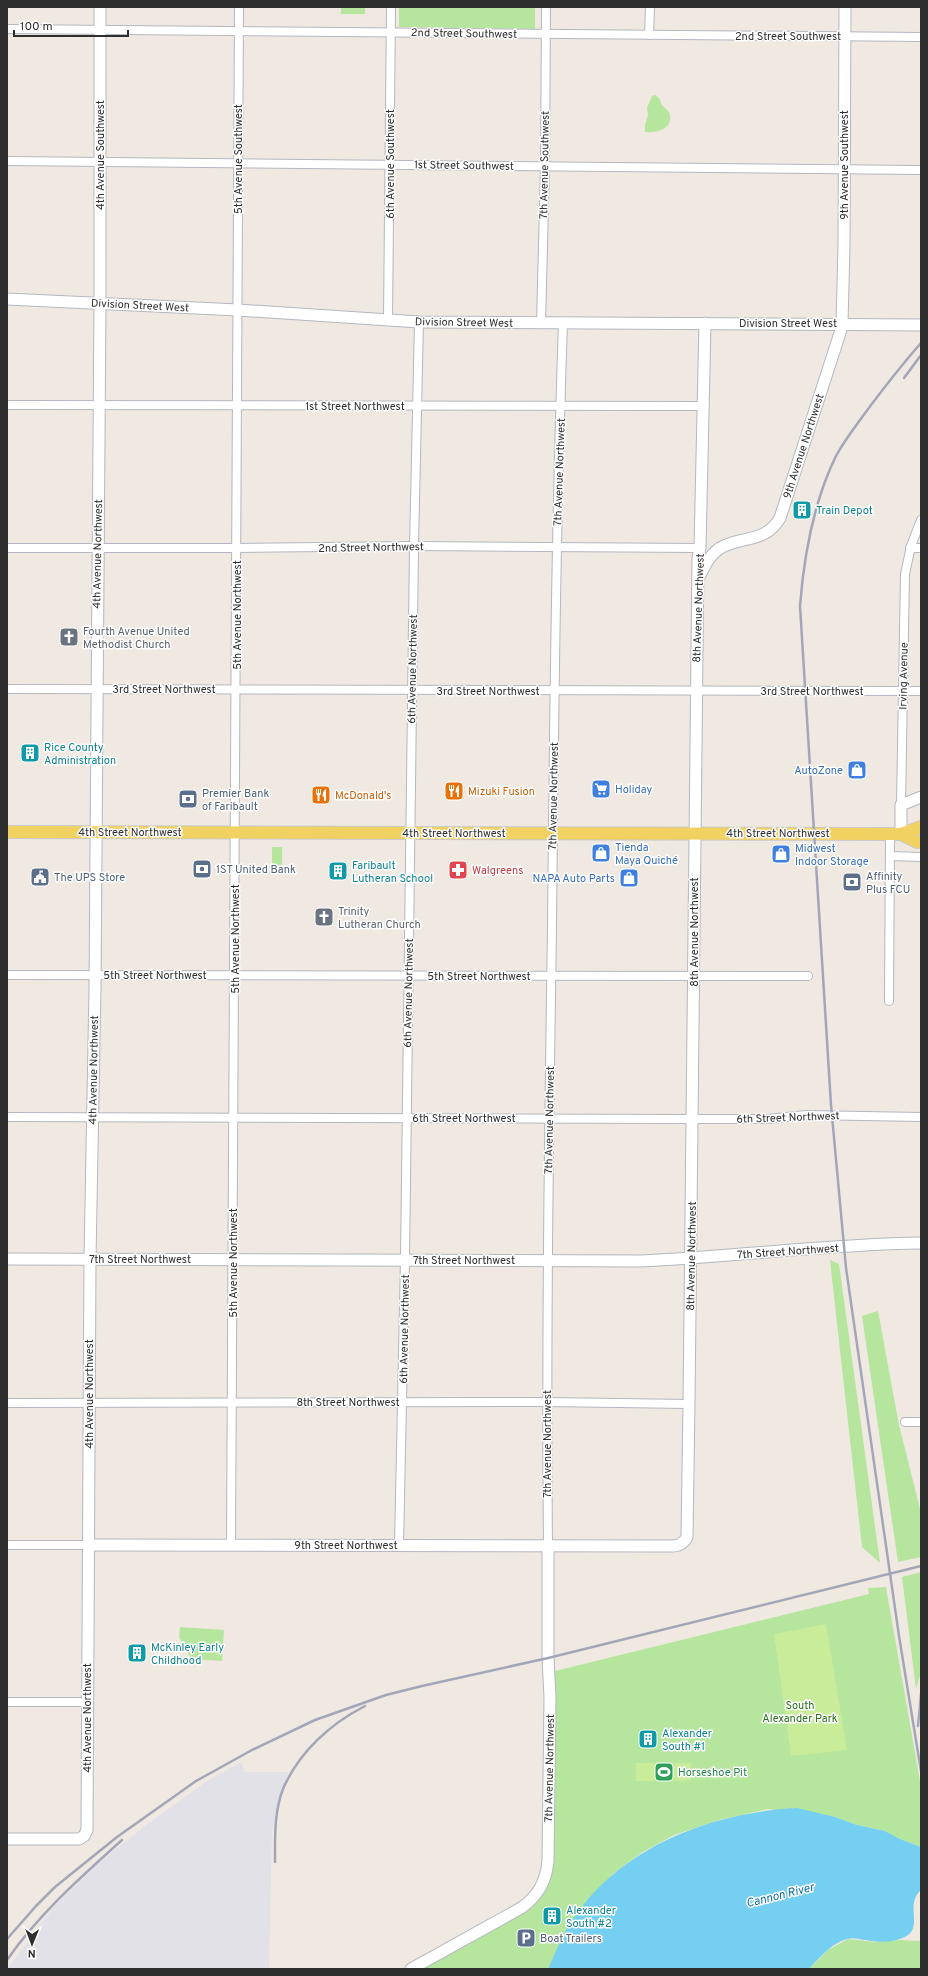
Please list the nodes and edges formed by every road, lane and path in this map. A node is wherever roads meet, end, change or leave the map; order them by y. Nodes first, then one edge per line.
1 (100, 7) edge
2 (239, 7) edge
3 (391, 7) edge
4 (546, 7) edge
5 (650, 7) edge
6 (845, 7) edge
7 (7, 29) edge
8 (100, 30) junction
9 (239, 32) junction
10 (391, 32) junction
11 (545, 34) junction
12 (649, 35) junction
13 (844, 36) junction
14 (921, 37) edge
15 (7, 161) edge
16 (100, 162) junction
17 (238, 164) junction
18 (391, 164) junction
19 (545, 166) junction
20 (843, 168) junction
21 (921, 170) edge
22 (7, 299) edge
23 (100, 303) junction
24 (238, 310) junction
25 (388, 320) junction
26 (419, 322) junction
27 (541, 323) junction
28 (563, 323) junction
29 (705, 323) junction
30 (842, 324) junction
31 (921, 325) edge
32 (99, 404) junction
33 (7, 405) edge
34 (237, 405) junction
35 (561, 405) junction
36 (418, 406) junction
37 (704, 406) junction
38 (921, 520) edge
39 (735, 543) junction
40 (414, 546) junction
41 (97, 547) junction
42 (556, 547) junction
43 (7, 548) edge
44 (237, 548) junction
45 (700, 548) junction
46 (910, 548) junction
47 (921, 548) edge
48 (698, 579) junction
49 (7, 689) edge
50 (96, 689) junction
51 (236, 690) junction
52 (412, 690) junction
53 (555, 691) junction
54 (696, 691) junction
55 (903, 691) junction
56 (921, 691) edge
57 (921, 798) edge
58 (901, 805) junction
59 (921, 828) edge
60 (7, 832) edge
61 (95, 832) junction
62 (236, 832) junction
63 (410, 832) junction
64 (553, 833) junction
65 (695, 833) junction
66 (895, 834) junction
67 (921, 842) edge
68 (890, 856) junction
69 (921, 857) edge
70 (7, 975) edge
71 (235, 975) junction
72 (95, 976) junction
73 (408, 976) junction
74 (551, 976) junction
75 (694, 976) junction
76 (808, 976) dead end
77 (889, 1001) dead end
78 (7, 1117) edge
79 (93, 1117) junction
80 (234, 1117) junction
81 (921, 1117) edge
82 (407, 1118) junction
83 (548, 1118) junction
84 (692, 1119) junction
85 (921, 1243) edge
86 (7, 1259) edge
87 (90, 1259) junction
88 (232, 1259) junction
89 (405, 1259) junction
90 (691, 1259) junction
91 (547, 1260) junction
92 (89, 1402) junction
93 (233, 1402) junction
94 (402, 1402) junction
95 (547, 1402) junction
96 (7, 1403) edge
97 (689, 1404) junction
98 (905, 1422) dead end
99 (921, 1422) edge
100 (684, 1541) joint
101 (7, 1545) edge
102 (88, 1545) junction
103 (231, 1545) junction
104 (399, 1545) junction
105 (548, 1546) junction
106 (7, 1702) edge
107 (87, 1702) junction
108 (7, 1839) edge
109 (412, 1969) edge

1 - 8 street, 4th Avenue Southwest
2 - 9 street, 5th Avenue Southwest
3 - 10 street, 6th Avenue Southwest
4 - 11 street, 7th Avenue Southwest
5 - 12 street
6 - 13 street, 9th Avenue Southwest
7 - 8 street, 2nd Street Southwest
8 - 9 street, 2nd Street Southwest
8 - 16 street, 4th Avenue Southwest
9 - 10 street, 2nd Street Southwest
9 - 17 street, 5th Avenue Southwest
10 - 11 street, 2nd Street Southwest
10 - 18 street, 6th Avenue Southwest
11 - 12 street, 2nd Street Southwest
11 - 19 street, 7th Avenue Southwest
12 - 13 street, 2nd Street Southwest
13 - 14 street, 2nd Street Southwest
13 - 20 street, 9th Avenue Southwest
15 - 16 street, 1st Street Southwest
16 - 17 street, 1st Street Southwest
16 - 23 street, 4th Avenue Southwest
17 - 18 street, 1st Street Southwest
17 - 24 street, 5th Avenue Southwest
18 - 19 street, 1st Street Southwest
18 - 25 street, 6th Avenue Southwest
19 - 20 street, 1st Street Southwest
19 - 27 street, 7th Avenue Southwest
20 - 21 street, 1st Street Southwest
20 - 30 street, 9th Avenue Southwest
22 - 23 street, Division Street West
23 - 24 street, Division Street West
23 - 32 street, 4th Avenue Northwest
24 - 25 street, Division Street West
24 - 34 street, 5th Avenue Northwest
25 - 26 street, Division Street West
26 - 27 street, Division Street West
26 - 36 street, 6th Avenue Northwest
27 - 28 street, Division Street West
28 - 29 street, Division Street West
28 - 35 street, 7th Avenue Northwest
29 - 30 street, Division Street West
29 - 37 street, 8th Avenue Northwest
30 - 31 street, Division Street West
30 - 39 street, 9th Avenue Northwest
32 - 33 street, 1st Street Northwest
32 - 34 street, 1st Street Northwest
32 - 41 street, 4th Avenue Northwest
34 - 36 street, 1st Street Northwest
34 - 44 street, 5th Avenue Northwest
35 - 36 street, 1st Street Northwest
35 - 37 street, 1st Street Northwest
35 - 42 street, 7th Avenue Northwest
36 - 40 street, 6th Avenue Northwest
37 - 45 street, 8th Avenue Northwest
38 - 46 street, Irving Avenue
39 - 45 street, 2nd Street Northwest
39 - 48 street
40 - 42 street, 2nd Street Northwest
40 - 44 street, 2nd Street Northwest
40 - 52 street, 6th Avenue Northwest
41 - 43 street, 2nd Street Northwest
41 - 44 street, 2nd Street Northwest
41 - 50 street, 4th Avenue Northwest
42 - 45 street, 2nd Street Northwest
42 - 53 street, 7th Avenue Northwest
44 - 51 street, 5th Avenue Northwest
45 - 48 street, 8th Avenue Northwest
46 - 47 street
46 - 55 street, Irving Avenue
48 - 54 street, 8th Avenue Northwest
49 - 50 street, 3rd Street Northwest
50 - 51 street, 3rd Street Northwest
50 - 61 street, 4th Avenue Northwest
51 - 52 street, 3rd Street Northwest
51 - 62 street, 5th Avenue Northwest
52 - 53 street, 3rd Street Northwest
52 - 63 street, 6th Avenue Northwest
53 - 54 street, 3rd Street Northwest
53 - 64 street, 7th Avenue Northwest
54 - 55 street, 3rd Street Northwest
54 - 65 street, 8th Avenue Northwest
55 - 56 street, 3rd Street Northwest
55 - 58 street, Irving Avenue
57 - 58 street
58 - 66 street, Irving Avenue
59 - 66 main road
60 - 61 main road, 4th Street Northwest
61 - 62 main road, 4th Street Northwest
61 - 72 street, 4th Avenue Northwest
62 - 63 main road, 4th Street Northwest
62 - 71 street, 5th Avenue Northwest
63 - 64 main road, 4th Street Northwest
63 - 73 street, 6th Avenue Northwest
64 - 65 main road, 4th Street Northwest
64 - 74 street, 7th Avenue Northwest
65 - 66 main road, 4th Street Northwest
65 - 75 street, 8th Avenue Northwest
66 - 67 main road
66 - 68 street, Irving Avenue
68 - 69 street
68 - 77 street, Irving Avenue
70 - 72 street, 5th Street Northwest
71 - 72 street, 5th Street Northwest
71 - 73 street, 5th Street Northwest
71 - 80 street, 5th Avenue Northwest
72 - 79 street, 4th Avenue Northwest
73 - 74 street, 5th Street Northwest
73 - 82 street, 6th Avenue Northwest
74 - 75 street, 5th Street Northwest
74 - 83 street, 7th Avenue Northwest
75 - 76 street, 5th Street Northwest
75 - 84 street, 8th Avenue Northwest
78 - 79 street, 6th Street Northwest
79 - 80 street, 6th Street Northwest
79 - 87 street, 4th Avenue Northwest
80 - 82 street, 6th Street Northwest
80 - 88 street, 5th Avenue Northwest
81 - 84 street, 6th Street Northwest
82 - 83 street, 6th Street Northwest
82 - 89 street, 6th Avenue Northwest
83 - 84 street, 6th Street Northwest
83 - 91 street, 7th Avenue Northwest
84 - 90 street, 8th Avenue Northwest
85 - 90 street, 7th Street Northwest
86 - 87 street, 7th Street Northwest
87 - 88 street, 7th Street Northwest
87 - 92 street, 4th Avenue Northwest
88 - 89 street, 7th Street Northwest
88 - 93 street, 5th Avenue Northwest
89 - 91 street, 7th Street Northwest
89 - 94 street, 6th Avenue Northwest
90 - 91 street, 7th Street Northwest
90 - 97 street, 8th Avenue Northwest
91 - 95 street, 7th Avenue Northwest
92 - 93 street, 8th Street Northwest
92 - 96 street, 8th Street Northwest
92 - 102 street, 4th Avenue Northwest
93 - 94 street, 8th Street Northwest
93 - 103 street, 5th Avenue Northwest
94 - 95 street, 8th Street Northwest
94 - 104 street, 6th Avenue Northwest
95 - 97 street, 8th Street Northwest
95 - 105 street, 7th Avenue Northwest
97 - 100 street, 8th Avenue Northwest
98 - 99 street
100 - 105 street, 9th Street Northwest
101 - 102 street, 9th Street Northwest
102 - 103 street, 9th Street Northwest
102 - 107 street, 4th Avenue Northwest
103 - 104 street, 9th Street Northwest
104 - 105 street, 9th Street Northwest
105 - 109 street, 7th Avenue Northwest
106 - 107 street
107 - 108 street, 4th Avenue Northwest

